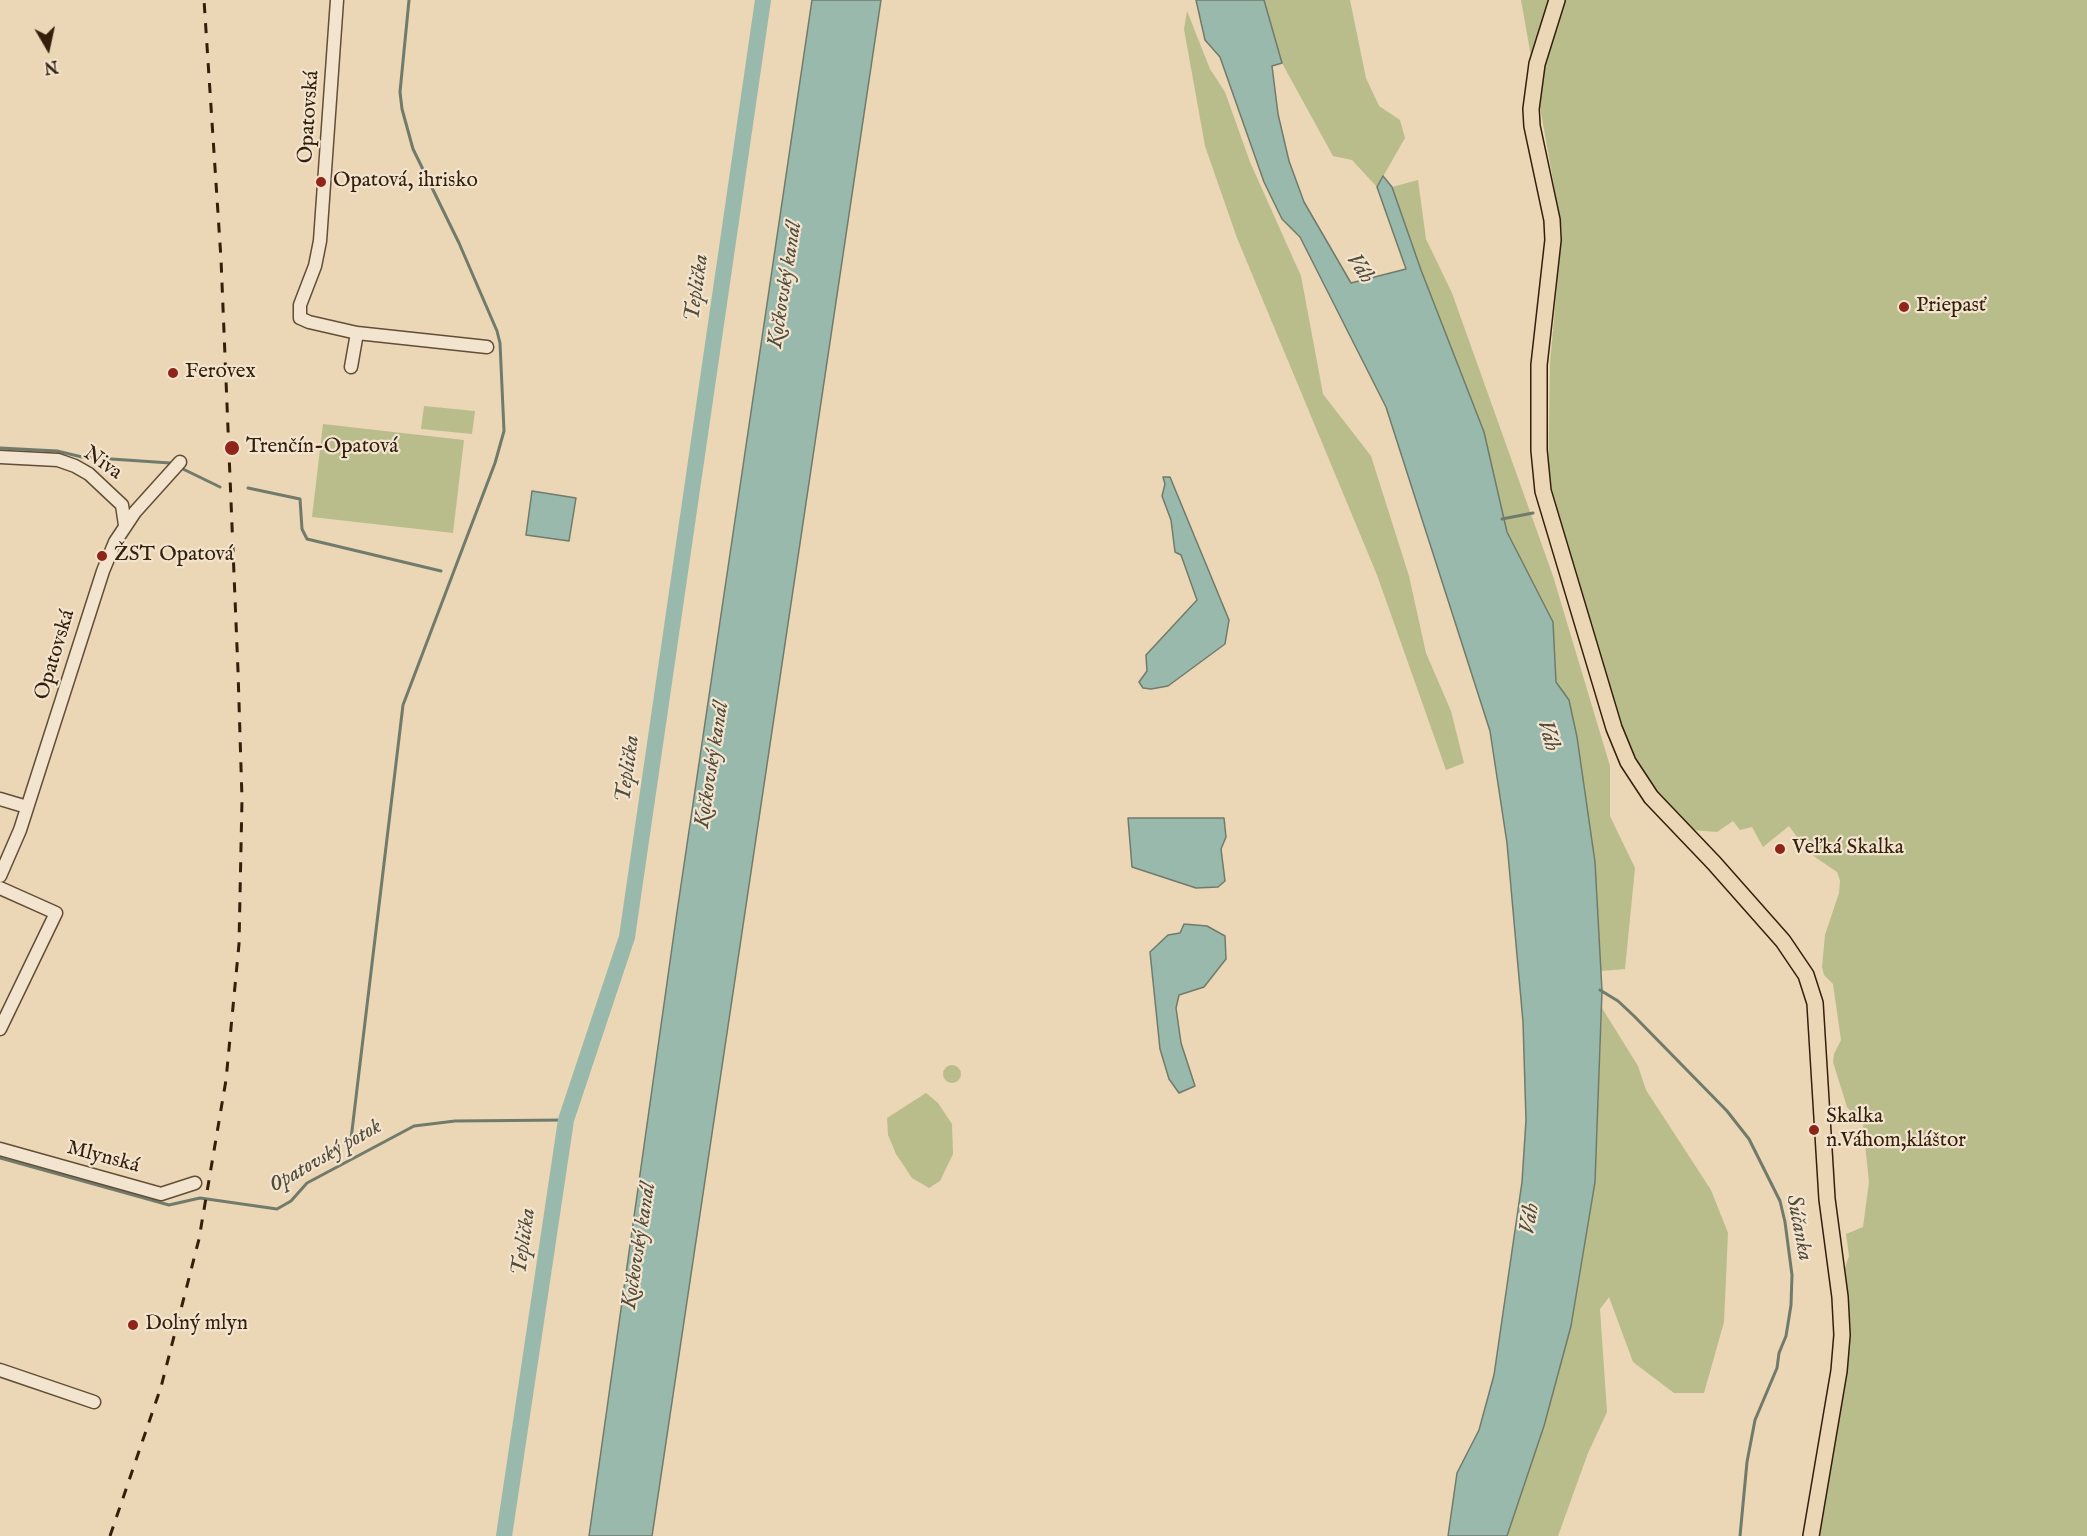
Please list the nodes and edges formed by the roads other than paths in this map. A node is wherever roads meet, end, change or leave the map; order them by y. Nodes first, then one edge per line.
1 (337, 0) edge
2 (1557, 0) edge
3 (357, 333) junction
4 (487, 347) dead end
5 (351, 367) dead end
6 (0, 457) edge
7 (180, 462) dead end
8 (125, 525) junction
9 (0, 799) edge
10 (27, 807) junction
11 (0, 876) edge
12 (0, 888) edge
13 (0, 1029) edge
14 (0, 1149) edge
15 (195, 1183) dead end
16 (0, 1370) edge
17 (94, 1402) dead end
18 (1811, 1536) edge

1 - 3 street, Opatovská
2 - 18 main road
3 - 4 street, Opatovská
3 - 5 street
6 - 8 street, Niva
7 - 8 street, Opatovská
8 - 10 street, Opatovská
9 - 10 street
10 - 11 street, Opatovská
12 - 13 street
14 - 15 street, Mlynská
16 - 17 street

